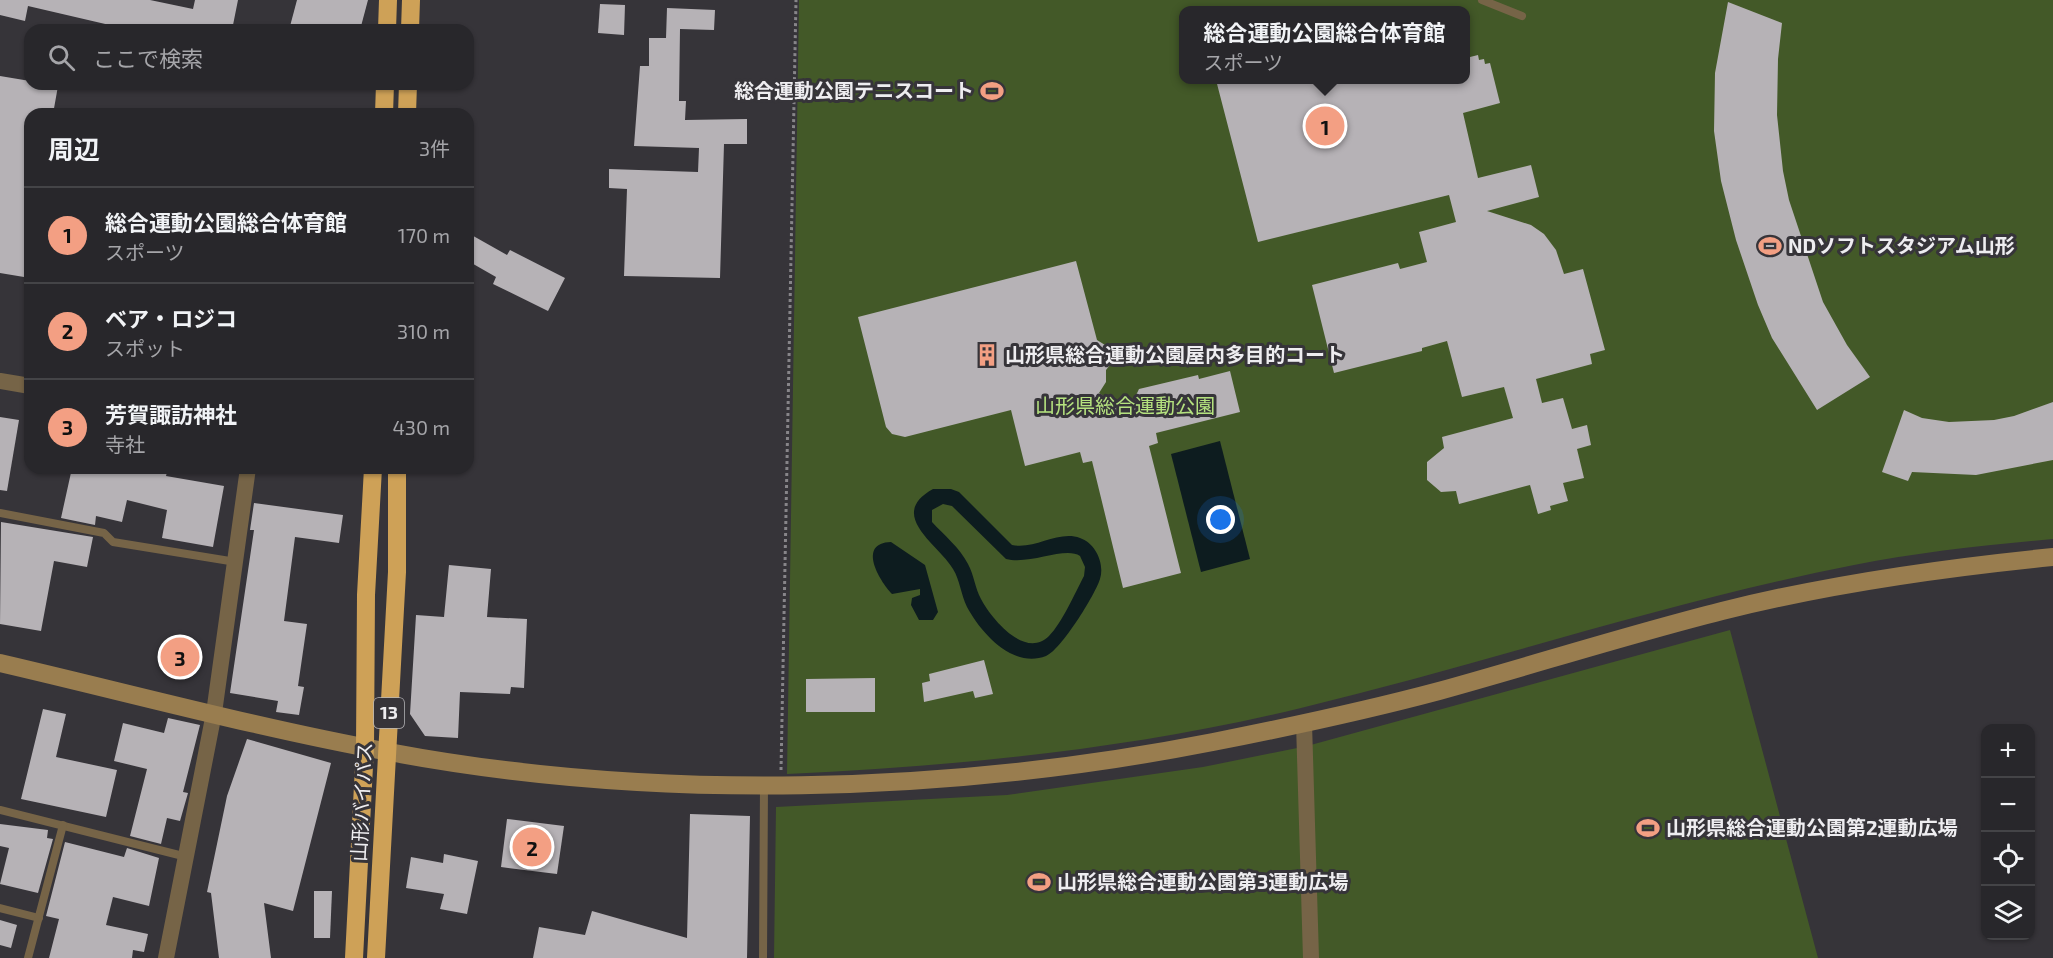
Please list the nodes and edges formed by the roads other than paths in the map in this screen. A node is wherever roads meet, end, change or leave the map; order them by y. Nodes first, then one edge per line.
1 (388, 0) edge
2 (411, 0) edge
3 (1482, 0) edge
4 (1522, 16) dead end
5 (387, 24) edge
6 (410, 24) edge
7 (385, 90) edge
8 (408, 90) edge
9 (384, 108) edge
10 (407, 108) edge
11 (0, 381) edge
12 (24, 385) edge
13 (247, 474) edge
14 (373, 474) edge
15 (397, 474) edge
16 (0, 513) edge
17 (2053, 557) edge
18 (236, 562) junction
19 (0, 663) edge
20 (214, 713) junction
21 (1304, 723) junction
22 (365, 747) junction
23 (387, 752) junction
24 (772, 784) junction
25 (0, 810) edge
26 (63, 825) junction
27 (188, 857) junction
28 (0, 908) edge
29 (39, 918) junction
30 (28, 958) edge
31 (166, 958) edge
32 (354, 958) edge
33 (376, 958) edge
34 (763, 958) edge
35 (1311, 958) edge

1 - 5 highway
2 - 6 highway
3 - 4 lane
7 - 9 highway
8 - 10 highway
11 - 12 street
13 - 18 street
14 - 22 highway, 山形バイパス / 13
15 - 23 highway, 山形バイパス / 13
16 - 18 lane
17 - 21 street
18 - 20 street
19 - 20 street
20 - 22 street
20 - 27 street
21 - 24 street
21 - 35 street
22 - 23 street
22 - 32 highway, 山形バイパス / 13
23 - 24 street
23 - 33 highway, 山形バイパス / 13
24 - 34 lane
25 - 26 lane
26 - 27 lane
26 - 29 lane
27 - 31 street
28 - 29 lane
29 - 30 lane

